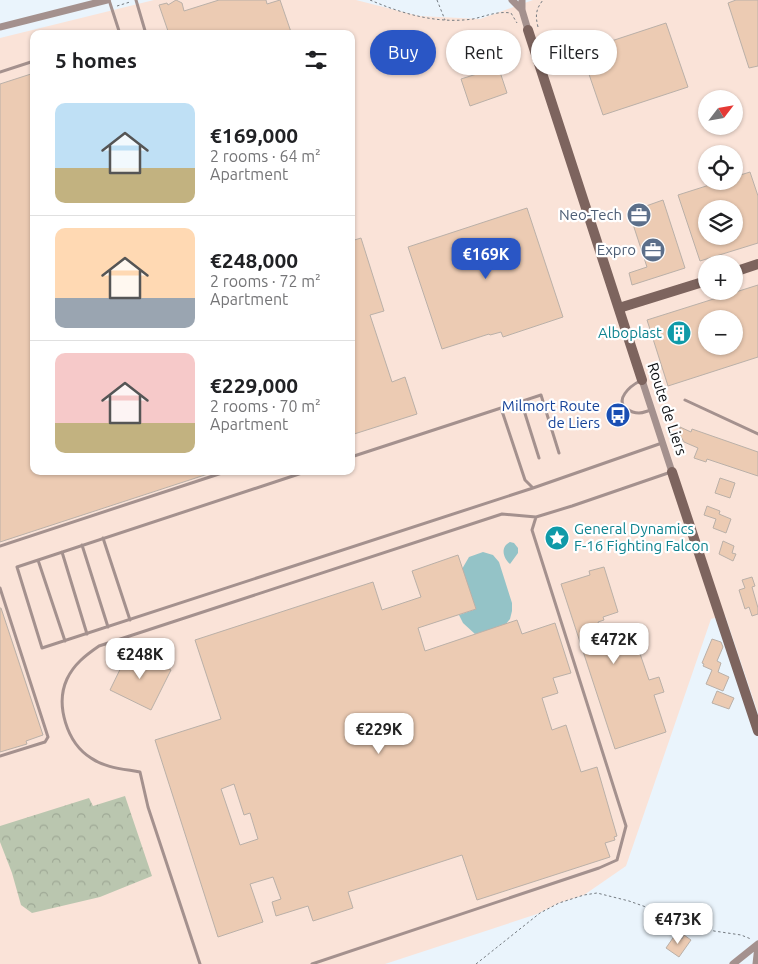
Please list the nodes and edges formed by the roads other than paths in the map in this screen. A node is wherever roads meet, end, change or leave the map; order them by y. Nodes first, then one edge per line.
1 (108, 0) edge
2 (136, 0) edge
3 (512, 0) edge
4 (522, 0) edge
5 (522, 10) junction
6 (0, 27) edge
7 (118, 30) edge
8 (145, 30) edge
9 (528, 30) joint
10 (30, 61) edge
11 (0, 72) edge
12 (758, 264) edge
13 (743, 269) edge
14 (698, 284) edge
15 (620, 308) junction
16 (642, 380) junction
17 (685, 400) dead end
18 (521, 401) junction
19 (501, 408) junction
20 (652, 410) junction
21 (758, 434) edge
22 (662, 443) junction
23 (559, 452) dead end
24 (355, 456) edge
25 (539, 458) dead end
26 (672, 472) junction
27 (216, 475) edge
28 (296, 475) edge
29 (533, 488) junction
30 (536, 517) junction
31 (103, 538) junction
32 (82, 545) junction
33 (0, 546) edge
34 (62, 552) junction
35 (38, 560) junction
36 (0, 588) edge
37 (130, 620) junction
38 (108, 627) junction
39 (87, 634) junction
40 (66, 641) junction
41 (758, 731) edge
42 (0, 756) edge
43 (756, 944) edge
44 (200, 964) edge
45 (312, 964) edge
46 (733, 964) edge
47 (756, 964) edge

1 - 6 street
1 - 7 lane
2 - 8 lane
3 - 5 street, Route de Liers
4 - 5 street, Route de Liers
5 - 9 street, Route de Liers
9 - 15 street, Route de Liers
10 - 11 lane
12 - 13 street
14 - 15 street
15 - 16 street, Route de Liers
16 - 20 street, Route de Liers
16 - 20 lane
17 - 21 lane
18 - 19 lane
18 - 23 lane
18 - 25 lane
19 - 24 lane
19 - 29 lane
20 - 22 street, Route de Liers
22 - 26 street, Route de Liers
22 - 29 lane
26 - 30 lane
26 - 41 street, Route de Liers
27 - 33 lane
28 - 31 lane
29 - 37 lane
30 - 44 lane
30 - 45 lane
31 - 32 lane
31 - 37 lane
32 - 34 lane
32 - 38 lane
34 - 35 lane
34 - 39 lane
35 - 40 lane
35 - 40 lane
36 - 42 lane
37 - 38 lane
38 - 39 lane
39 - 40 lane
43 - 46 street
43 - 47 street

